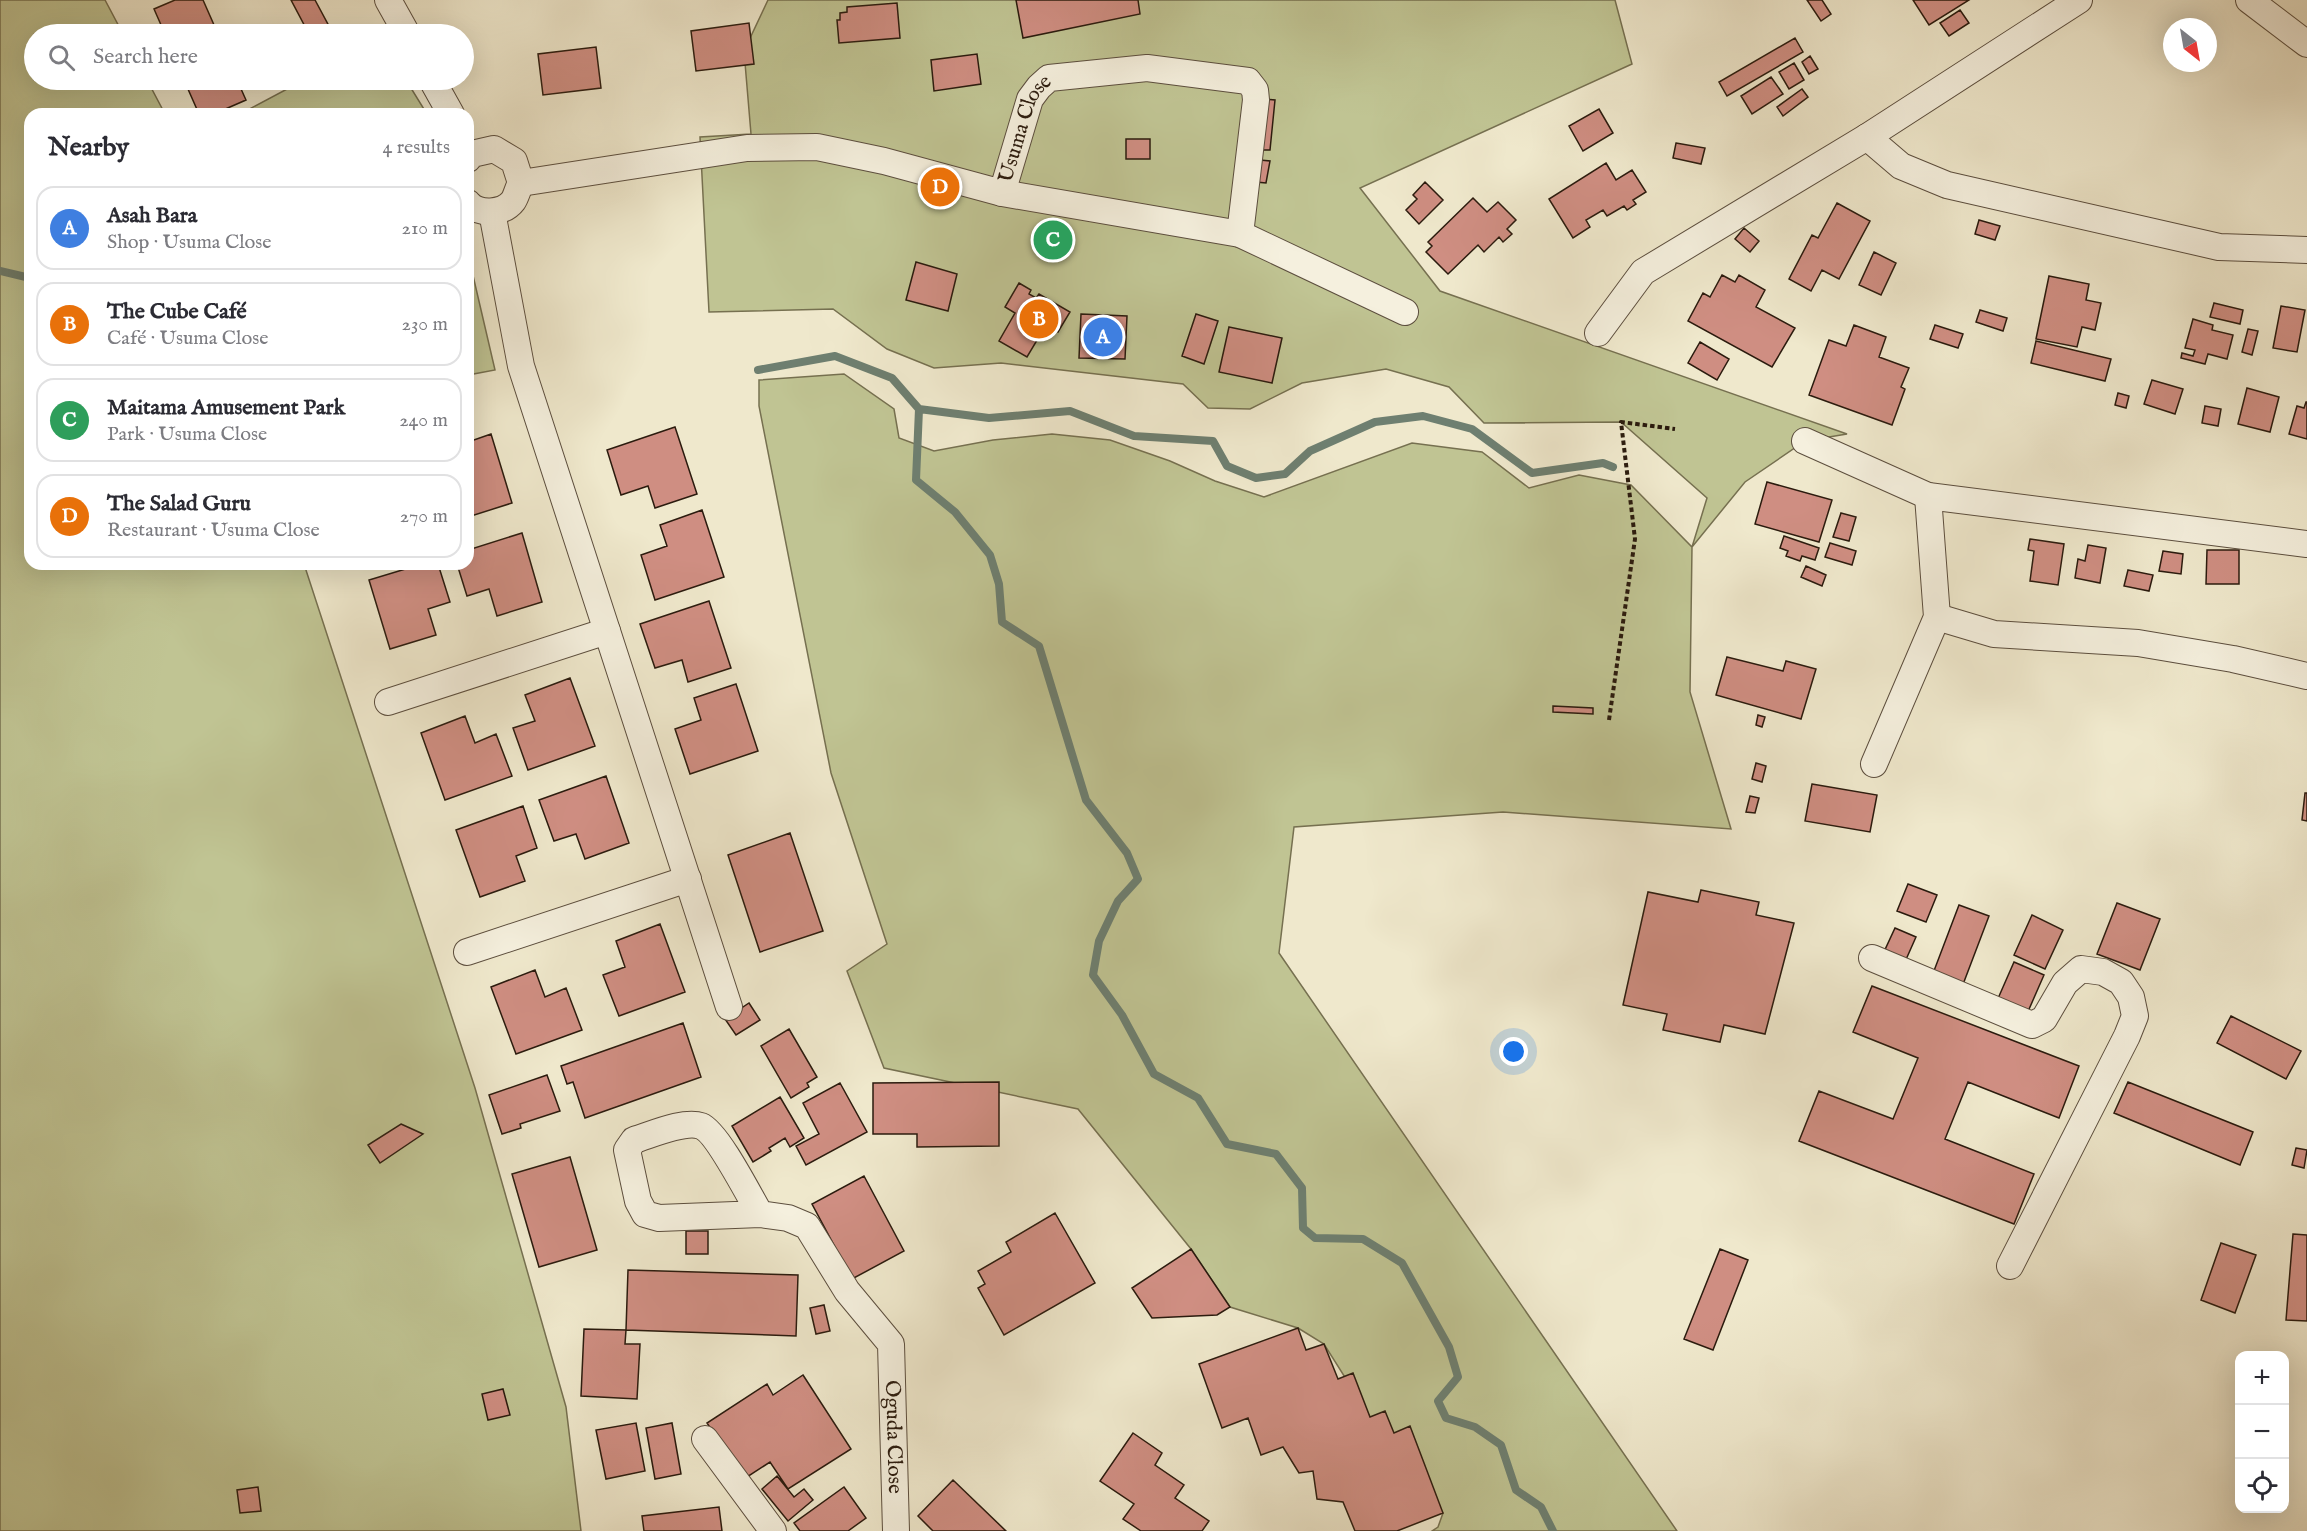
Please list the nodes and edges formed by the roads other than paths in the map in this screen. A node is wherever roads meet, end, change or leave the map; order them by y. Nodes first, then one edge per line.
1 (388, 0) edge
2 (2079, 0) edge
3 (2250, 0) edge
4 (401, 24) edge
5 (2307, 44) edge
6 (438, 90) edge
7 (448, 108) edge
8 (1867, 137) junction
9 (474, 152) edge
10 (521, 183) junction
11 (1002, 193) junction
12 (474, 208) edge
13 (492, 212) junction
14 (1240, 234) junction
15 (2307, 250) edge
16 (1405, 312) dead end
17 (1598, 333) dead end
18 (1805, 441) dead end
19 (1928, 496) junction
20 (2307, 544) edge
21 (1937, 617) junction
22 (607, 631) junction
23 (2307, 676) edge
24 (388, 702) dead end
25 (1874, 764) dead end
26 (688, 879) junction
27 (467, 952) dead end
28 (1872, 958) dead end
29 (729, 1007) dead end
30 (760, 1215) junction
31 (2010, 1266) dead end
32 (705, 1439) dead end
33 (773, 1531) edge
34 (896, 1531) edge

1 - 4 street
2 - 8 street
3 - 5 street
6 - 7 street
8 - 15 street
8 - 17 street
9 - 10 street
10 - 11 street, Usuma Close
10 - 13 street
11 - 14 street
11 - 14 street, Usuma Close
12 - 13 street
13 - 22 street
14 - 16 street
18 - 19 street
19 - 20 street
19 - 21 street
21 - 23 street
21 - 25 street
22 - 24 street
22 - 26 street
26 - 27 street
26 - 29 street
28 - 31 street
30 - 30 street
30 - 34 street, Oguda Close
32 - 33 street

